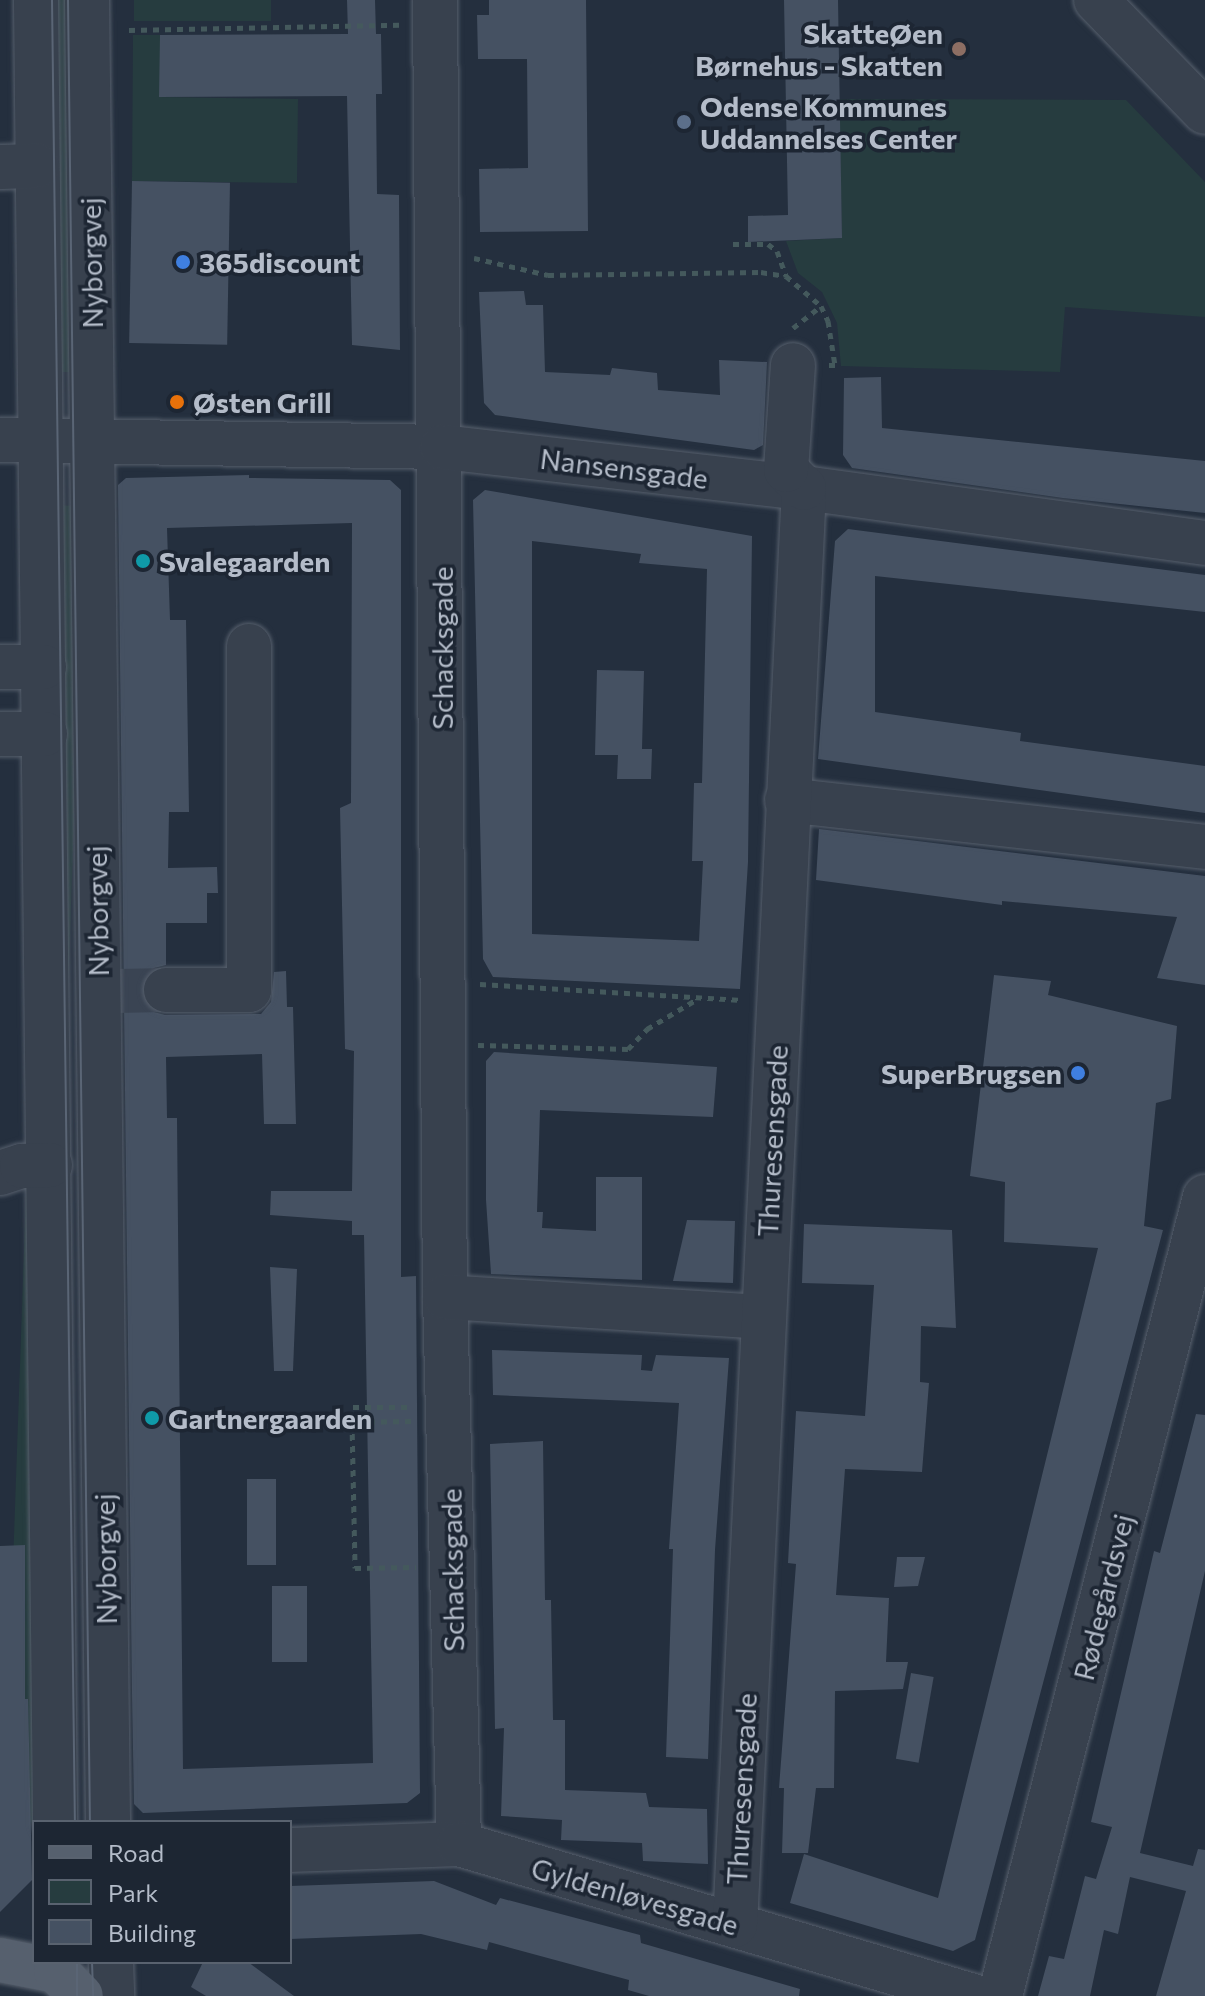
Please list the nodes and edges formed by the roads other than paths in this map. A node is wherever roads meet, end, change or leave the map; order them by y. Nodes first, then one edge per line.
1 (36, 0) edge
2 (87, 0) edge
3 (1096, 0) edge
4 (435, 12) edge
5 (1205, 112) edge
6 (19, 167) edge
7 (793, 365) road end
8 (20, 440) edge
9 (93, 442) junction
10 (442, 447) junction
11 (804, 488) junction
12 (1203, 543) edge
13 (249, 646) dead end
14 (0, 667) edge
15 (44, 667) junction
16 (0, 734) edge
17 (45, 734) junction
18 (787, 800) junction
19 (1205, 847) edge
20 (166, 990) tunnel mouth
21 (50, 1165) junction
22 (0, 1173) edge
23 (1205, 1197) edge
24 (445, 1297) junction
25 (763, 1317) junction
26 (55, 1820) edge
27 (108, 1820) edge
28 (459, 1844) junction
29 (292, 1850) edge
30 (735, 1925) junction
31 (0, 1960) edge
32 (111, 1964) edge
33 (62, 1981) edge
34 (112, 1996) edge
35 (973, 1996) edge
36 (1000, 1996) edge

1 - 6 street, Nyborgvej
2 - 9 street, Nyborgvej
3 - 5 street
4 - 10 street, Schacksgade
6 - 8 street, Nyborgvej
7 - 11 street
8 - 9 street, Nansensgade
8 - 15 street, Nyborgvej
9 - 10 street, Nansensgade
9 - 27 street, Nyborgvej
10 - 11 street, Nansensgade
10 - 24 street, Schacksgade
11 - 12 street, Nansensgade
11 - 18 street, Thuresensgade
13 - 20 street
14 - 15 street
15 - 17 street, Nyborgvej
16 - 17 street
17 - 21 street, Nyborgvej
18 - 19 street
18 - 25 street, Thuresensgade
21 - 22 street
21 - 26 street, Nyborgvej
23 - 36 street, Rødegårdsvej
24 - 25 street
24 - 28 street, Schacksgade
25 - 30 street, Thuresensgade
28 - 29 street, Gyldenløvesgade
28 - 30 street, Gyldenløvesgade
30 - 35 street, Gyldenløvesgade
31 - 33 main road
32 - 34 street

